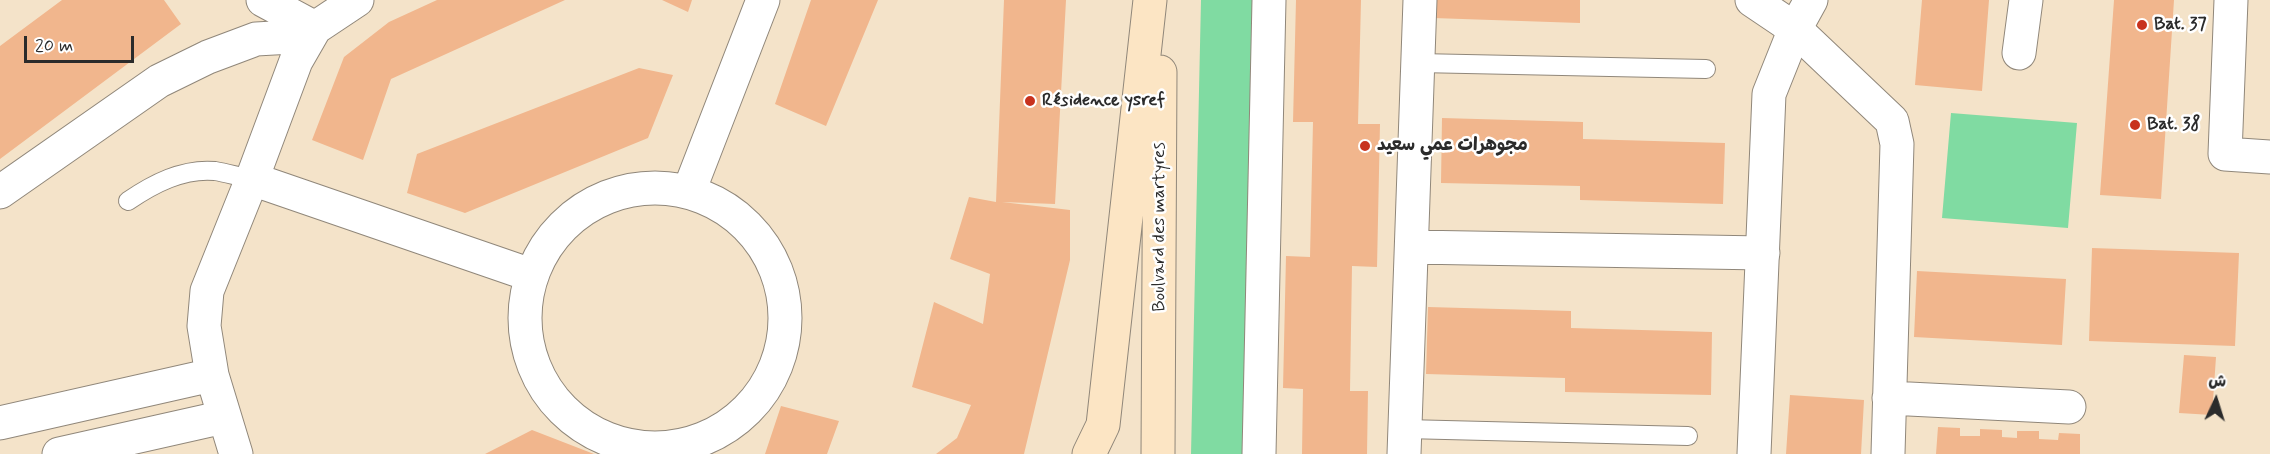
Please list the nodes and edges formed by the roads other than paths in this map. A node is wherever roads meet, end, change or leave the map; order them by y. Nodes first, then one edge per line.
1 (263, 0) edge
2 (357, 0) edge
3 (763, 0) edge
4 (1150, 0) edge
5 (1161, 0) edge
6 (1269, 0) edge
7 (1420, 0) edge
8 (1752, 0) edge
9 (1811, 0) edge
10 (2026, 0) edge
11 (2231, 0) edge
12 (1795, 28) junction
13 (313, 32) junction
14 (2019, 53) dead end
15 (1418, 63) junction
16 (1706, 69) dead end
17 (2270, 157) edge
18 (252, 180) junction
19 (688, 191) junction
20 (0, 192) edge
21 (128, 201) dead end
22 (1412, 247) junction
23 (1762, 253) junction
24 (531, 275) junction
25 (212, 375) junction
26 (1889, 398) junction
27 (2069, 407) dead end
28 (224, 417) junction
29 (0, 423) edge
30 (1688, 436) dead end
31 (1404, 441) edge
32 (702, 448) edge
33 (59, 454) edge
34 (236, 454) edge
35 (1089, 454) edge
36 (1158, 454) edge
37 (1259, 454) edge
38 (1754, 454) edge
39 (1888, 454) edge

1 - 13 street
2 - 13 street
3 - 19 street
4 - 35 main road
5 - 36 main road, Boulvard des martyres
6 - 37 street
7 - 15 street
8 - 12 street
9 - 12 street
10 - 14 street
11 - 17 street
12 - 23 street
12 - 26 street
13 - 18 street
13 - 20 street
15 - 16 lane
15 - 22 street
18 - 21 lane
18 - 24 street
18 - 25 street
19 - 24 street
19 - 32 street
22 - 23 street
22 - 31 street
23 - 38 street
24 - 32 street
25 - 28 street
25 - 29 street
26 - 27 street
26 - 39 street
28 - 33 street
28 - 34 street
30 - 31 lane

